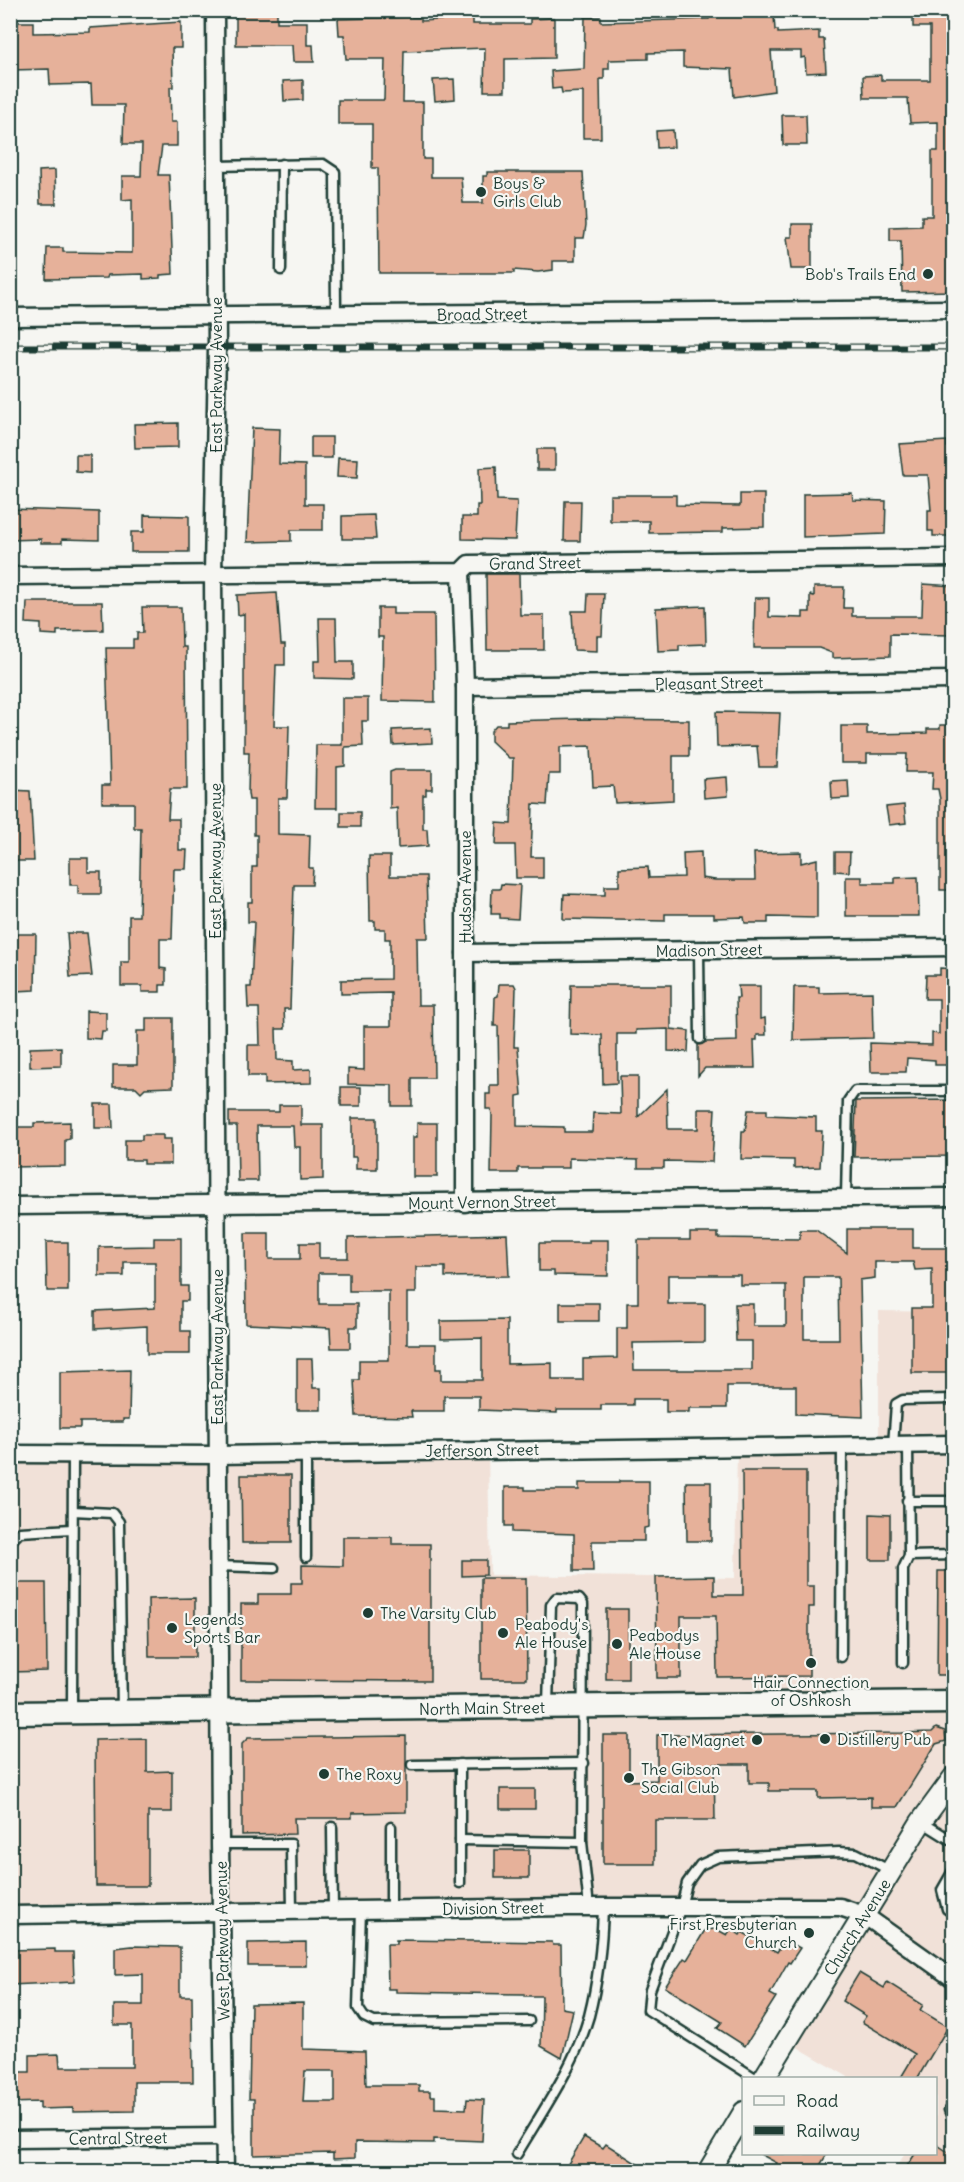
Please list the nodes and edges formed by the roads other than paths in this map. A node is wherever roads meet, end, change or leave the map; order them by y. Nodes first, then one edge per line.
1 (215, 10) edge
2 (282, 164) junction
3 (216, 166) junction
4 (281, 270) dead end
5 (954, 309) edge
6 (336, 315) junction
7 (217, 316) junction
8 (10, 317) edge
9 (954, 558) edge
10 (461, 572) junction
11 (213, 574) junction
12 (10, 576) edge
13 (954, 680) edge
14 (465, 686) junction
15 (954, 946) edge
16 (699, 950) junction
17 (465, 953) junction
18 (700, 1039) dead end
19 (954, 1091) edge
20 (954, 1197) edge
21 (846, 1198) junction
22 (217, 1203) junction
23 (465, 1203) junction
24 (10, 1206) edge
25 (954, 1400) edge
26 (954, 1444) edge
27 (900, 1445) junction
28 (842, 1446) junction
29 (306, 1453) junction
30 (10, 1454) edge
31 (73, 1454) junction
32 (218, 1455) junction
33 (907, 1501) junction
34 (954, 1501) edge
35 (73, 1511) junction
36 (72, 1528) junction
37 (10, 1542) edge
38 (954, 1555) edge
39 (909, 1556) junction
40 (306, 1557) dead end
41 (218, 1566) junction
42 (274, 1568) dead end
43 (841, 1657) dead end
44 (903, 1663) dead end
45 (954, 1702) edge
46 (582, 1707) junction
47 (548, 1708) junction
48 (219, 1711) junction
49 (122, 1712) junction
50 (10, 1713) edge
51 (72, 1713) junction
52 (584, 1763) junction
53 (460, 1764) junction
54 (412, 1765) dead end
55 (954, 1777) edge
56 (921, 1822) junction
57 (332, 1827) dead end
58 (391, 1827) dead end
59 (460, 1840) junction
60 (582, 1842) junction
61 (954, 1842) edge
62 (220, 1844) junction
63 (954, 1869) edge
64 (891, 1872) junction
65 (460, 1883) dead end
66 (596, 1907) junction
67 (681, 1907) junction
68 (391, 1909) junction
69 (361, 1910) junction
70 (292, 1911) junction
71 (333, 1911) junction
72 (221, 1913) junction
73 (954, 1914) edge
74 (10, 1915) edge
75 (864, 1915) junction
76 (954, 1979) edge
77 (529, 2021) dead end
78 (752, 2077) edge
79 (765, 2077) edge
80 (954, 2101) edge
81 (742, 2115) edge
82 (954, 2122) edge
83 (225, 2137) junction
84 (10, 2139) edge
85 (518, 2154) dead end
86 (225, 2172) edge
87 (708, 2172) edge

1 - 3 street, East Parkway Avenue
2 - 3 lane
2 - 4 lane
2 - 6 lane
3 - 7 street, East Parkway Avenue
5 - 6 street, Broad Street
6 - 7 street, Broad Street
7 - 8 street, Broad Street
7 - 11 street, East Parkway Avenue
9 - 10 street, Grand Street
10 - 11 street, Grand Street
10 - 14 street, Hudson Avenue
11 - 12 street, Grand Street
11 - 22 street, East Parkway Avenue
13 - 14 street, Pleasant Street
14 - 17 street, Hudson Avenue
15 - 16 street, Madison Street
16 - 17 street, Madison Street
16 - 18 lane
17 - 23 street, Hudson Avenue
19 - 21 lane
20 - 21 street, Mount Vernon Street
21 - 23 street, Mount Vernon Street
22 - 23 street, Mount Vernon Street
22 - 24 street, Mount Vernon Street
22 - 32 street, East Parkway Avenue
25 - 27 lane
26 - 27 street, Jefferson Street
27 - 28 street, Jefferson Street
27 - 33 lane
28 - 29 street, Jefferson Street
28 - 43 lane
29 - 32 street, Jefferson Street
29 - 40 lane
30 - 31 street, Jefferson Street
31 - 32 street, Jefferson Street
31 - 35 lane
32 - 41 street, East Parkway Avenue
33 - 34 lane
33 - 39 lane
35 - 36 lane
35 - 49 lane
36 - 37 lane
36 - 51 lane
38 - 39 lane
39 - 44 lane
41 - 42 lane
41 - 48 street, East Parkway Avenue
45 - 46 main road, North Main Street
46 - 47 main road, North Main Street
46 - 47 lane
46 - 52 lane
47 - 48 main road, North Main Street
48 - 49 main road, North Main Street
48 - 62 street, West Parkway Avenue
49 - 51 main road, North Main Street
50 - 51 main road, North Main Street
52 - 53 lane
52 - 60 lane
53 - 54 lane
53 - 59 lane
55 - 56 street, Church Avenue
56 - 61 lane
56 - 64 street, Church Avenue
57 - 71 lane
58 - 68 lane
59 - 60 lane
59 - 65 lane
60 - 66 lane
62 - 70 lane
62 - 72 street, West Parkway Avenue
63 - 73 lane
64 - 67 lane
64 - 75 street, Church Avenue
66 - 67 street, Division Street
66 - 68 street, Division Street
66 - 85 lane
67 - 75 street, Division Street
67 - 78 lane
68 - 69 street, Division Street
69 - 71 street, Division Street
69 - 77 lane
70 - 71 street, Division Street
70 - 72 street, Division Street
72 - 74 street, Division Street
72 - 83 street, West Parkway Avenue
75 - 76 street, Division Street
75 - 79 street, Church Avenue
80 - 82 lane
81 - 87 street
83 - 84 street, Central Street
83 - 86 street, West Parkway Avenue

